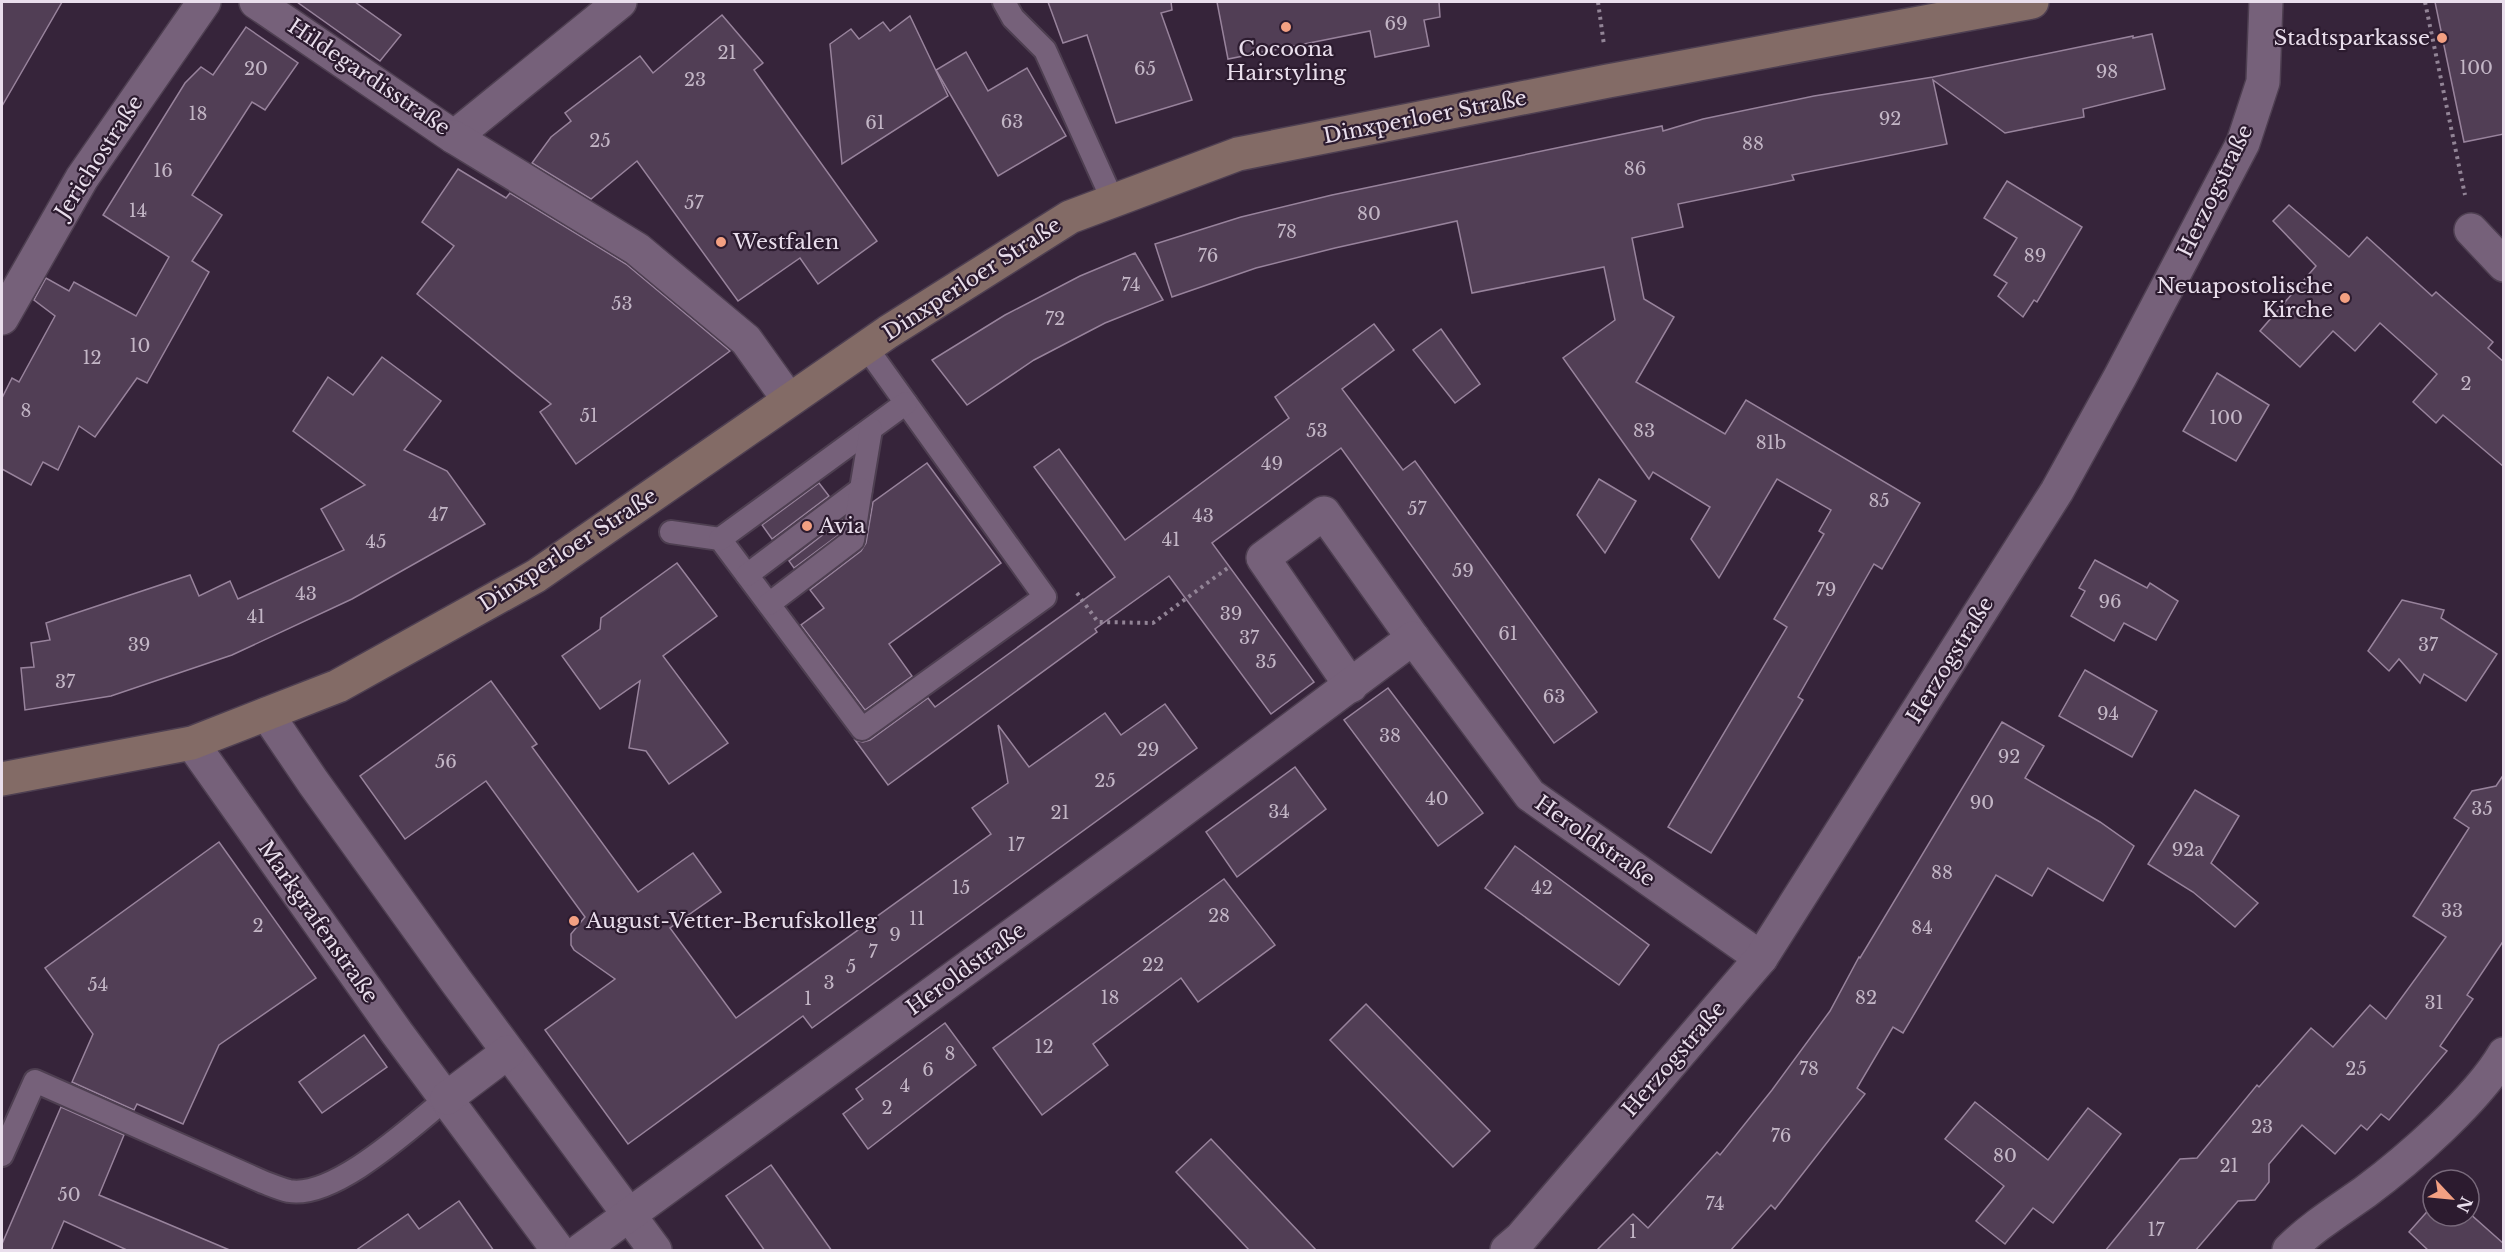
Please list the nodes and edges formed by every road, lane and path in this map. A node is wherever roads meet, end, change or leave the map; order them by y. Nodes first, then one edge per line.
1 (204, 2) edge
2 (256, 2) edge
3 (620, 2) edge
4 (1004, 2) edge
5 (2032, 2) edge
6 (2266, 2) edge
7 (2425, 2) edge
8 (454, 137) junction
9 (2457, 155) dead end
10 (1113, 201) junction
11 (2471, 230) dead end
12 (2504, 265) edge
13 (2, 318) edge
14 (866, 347) junction
15 (789, 400) junction
16 (906, 404) junction
17 (871, 429) junction
18 (861, 489) junction
19 (671, 532) dead end
20 (720, 539) junction
21 (1263, 558) junction
22 (747, 574) junction
23 (1070, 584) dead end
24 (769, 604) junction
25 (1413, 638) junction
26 (1351, 686) junction
27 (267, 714) junction
28 (192, 743) junction
29 (2, 779) edge
30 (1761, 958) junction
31 (508, 1052) junction
32 (2504, 1054) edge
33 (447, 1098) junction
34 (2, 1155) edge
35 (630, 1215) junction
36 (2308, 1244) edge
37 (558, 1251) edge
38 (581, 1251) edge
39 (655, 1251) edge
40 (1507, 1251) edge

1 - 13 street, Jerichostraße
2 - 8 street, Hildegardisstraße
3 - 8 street, Hildegardisstraße
4 - 10 lane
5 - 10 main road, Dinxperloer Straße
6 - 30 street, Herzogstraße
7 - 9 path
8 - 15 street
10 - 14 main road, Dinxperloer Straße
11 - 12 street
14 - 15 main road, Dinxperloer Straße
14 - 16 lane
15 - 27 main road, Dinxperloer Straße
16 - 17 lane
16 - 24 lane
17 - 18 lane
17 - 20 lane
18 - 22 lane
18 - 24 lane
19 - 20 lane
20 - 22 lane
21 - 23 path
21 - 25 street, Heroldstraße
21 - 26 street
22 - 24 lane
25 - 26 street, Heroldstraße
25 - 30 street, Heroldstraße
26 - 35 street, Heroldstraße
27 - 28 main road, Dinxperloer Straße
27 - 31 street
28 - 29 main road, Dinxperloer Straße
28 - 33 street, Markgrafenstraße
30 - 40 street, Herzogstraße
31 - 33 street
31 - 35 street
32 - 36 street
33 - 34 lane
33 - 37 street, Markgrafenstraße
35 - 38 street, Heroldstraße
35 - 39 street

